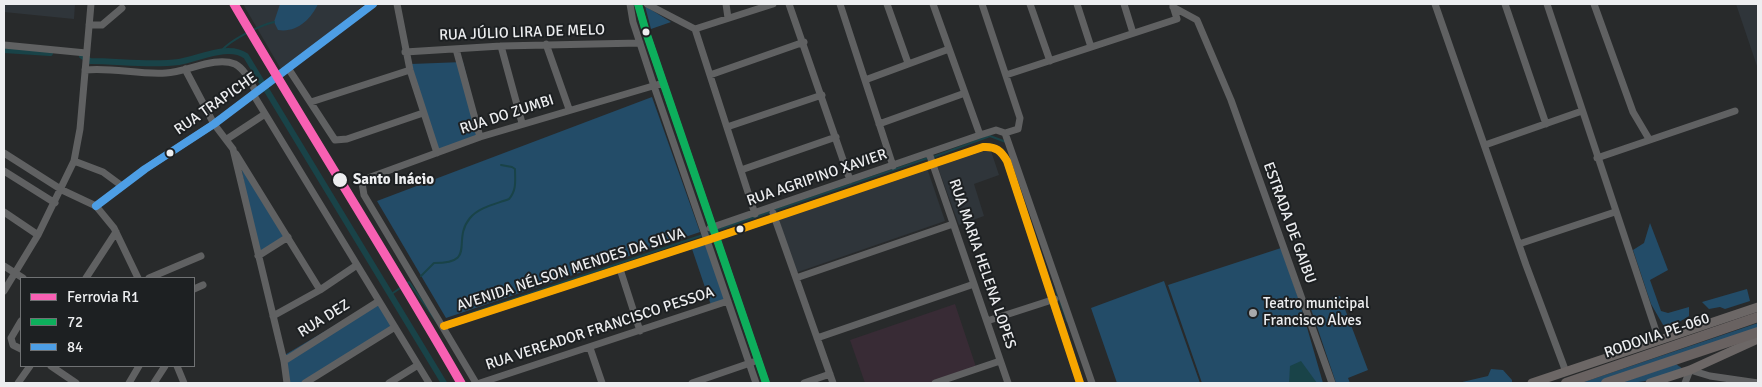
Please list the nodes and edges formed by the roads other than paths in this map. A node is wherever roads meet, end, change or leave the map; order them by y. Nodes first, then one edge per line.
1 (91, 4) edge
2 (373, 4) edge
3 (398, 4) edge
4 (628, 4) edge
5 (647, 4) edge
6 (726, 4) edge
7 (773, 4) edge
8 (789, 4) edge
9 (840, 4) edge
10 (887, 4) edge
11 (933, 4) edge
12 (982, 4) edge
13 (1030, 4) edge
14 (1077, 4) edge
15 (1124, 4) edge
16 (1435, 4) edge
17 (1505, 4) edge
18 (1547, 4) edge
19 (1594, 4) edge
20 (638, 5) edge
21 (1172, 6) edge
22 (122, 8) dead end
23 (728, 18) junction
24 (89, 25) junction
25 (695, 29) junction
26 (1133, 33) junction
27 (640, 42) junction
28 (804, 42) junction
29 (546, 44) junction
30 (4, 45) edge
31 (501, 46) junction
32 (1091, 47) junction
33 (456, 49) junction
34 (949, 49) junction
35 (405, 52) junction
36 (86, 54) junction
37 (1050, 61) junction
38 (908, 63) junction
39 (85, 68) junction
40 (288, 68) junction
41 (185, 69) junction
42 (410, 70) junction
43 (710, 75) junction
44 (1006, 76) junction
45 (865, 80) junction
46 (663, 83) junction
47 (654, 86) junction
48 (259, 90) junction
49 (965, 93) junction
50 (822, 95) junction
51 (311, 102) junction
52 (569, 110) junction
53 (1582, 111) junction
54 (1735, 111) dead end
55 (423, 113) junction
56 (265, 114) junction
57 (522, 123) junction
58 (214, 124) junction
59 (879, 124) junction
60 (1546, 124) junction
61 (727, 127) junction
62 (1005, 133) junction
63 (980, 135) junction
64 (480, 137) junction
65 (836, 137) junction
66 (227, 139) junction
67 (1649, 139) junction
68 (1485, 145) junction
69 (233, 149) junction
70 (4, 153) edge
71 (437, 153) junction
72 (931, 158) junction
73 (1598, 158) junction
74 (74, 161) junction
75 (893, 166) junction
76 (741, 170) junction
77 (4, 171) edge
78 (850, 180) junction
79 (122, 186) junction
80 (62, 190) junction
81 (55, 204) junction
82 (96, 206) junction
83 (4, 212) edge
84 (1615, 212) junction
85 (773, 213) junction
86 (755, 214) junction
87 (953, 224) junction
88 (713, 227) junction
89 (704, 230) junction
90 (116, 232) junction
91 (38, 234) junction
92 (288, 237) junction
93 (717, 238) junction
94 (708, 240) junction
95 (1518, 244) junction
96 (201, 256) dead end
97 (258, 256) junction
98 (357, 265) junction
99 (4, 266) edge
100 (620, 269) junction
101 (15, 273) junction
102 (21, 277) edge
103 (87, 277) edge
104 (138, 277) edge
105 (151, 277) edge
106 (796, 278) junction
107 (974, 284) junction
108 (203, 285) dead end
109 (195, 289) edge
110 (320, 290) junction
111 (4, 291) edge
112 (1057, 298) junction
113 (379, 301) junction
114 (728, 301) junction
115 (1758, 307) edge
116 (272, 316) junction
117 (1758, 317) edge
118 (987, 321) junction
119 (20, 322) edge
120 (442, 324) junction
121 (395, 327) junction
122 (640, 331) junction
123 (1758, 332) edge
124 (817, 338) junction
125 (1758, 339) edge
126 (1659, 340) junction
127 (20, 348) edge
128 (590, 348) junction
129 (758, 360) junction
130 (284, 361) junction
131 (1000, 361) junction
132 (749, 363) junction
133 (418, 365) junction
134 (29, 367) edge
135 (52, 367) edge
136 (138, 367) edge
137 (162, 367) edge
138 (177, 367) edge
139 (1690, 370) junction
140 (1566, 372) junction
141 (830, 374) junction
142 (1736, 382) edge
143 (18, 383) edge
144 (76, 383) edge
145 (129, 383) edge
146 (154, 383) edge
147 (184, 383) edge
148 (287, 383) edge
149 (305, 383) edge
150 (389, 383) edge
151 (429, 383) edge
152 (476, 383) edge
153 (480, 383) edge
154 (602, 383) edge
155 (692, 383) edge
156 (756, 383) edge
157 (766, 383) edge
158 (804, 383) edge
159 (833, 383) edge
160 (935, 383) edge
161 (1008, 383) edge
162 (1080, 383) edge
163 (1092, 383) edge
164 (1332, 383) edge
165 (1532, 383) edge
166 (1566, 383) edge
167 (1606, 383) edge
168 (1650, 383) edge
169 (1685, 383) edge
170 (1758, 383) edge

1 - 24 street
2 - 40 street, RUA TRAPICHE
3 - 35 street
4 - 20 street
4 - 27 street
5 - 20 street
5 - 25 street
6 - 23 street
7 - 23 street
8 - 28 street
9 - 45 street
10 - 38 street
11 - 34 street
12 - 44 street
13 - 37 street
14 - 32 street
15 - 26 street
16 - 68 street
17 - 60 street
18 - 53 street
19 - 67 street
20 - 46 street
21 - 26 street
21 - 164 street, ESTRADA DE GAIBU
22 - 24 street
23 - 25 street
24 - 36 street
25 - 43 street
26 - 32 street
27 - 29 street, RUA JÚLIO LIRA DE MELO
27 - 47 street
28 - 43 street
28 - 50 street
29 - 31 street, RUA JÚLIO LIRA DE MELO
29 - 52 street
30 - 36 street
31 - 33 street, RUA JÚLIO LIRA DE MELO
31 - 57 street
32 - 37 street
33 - 35 street, RUA JÚLIO LIRA DE MELO
33 - 64 street
34 - 38 street
34 - 49 street
35 - 42 street
36 - 39 street
37 - 44 street
38 - 45 street
39 - 41 street
39 - 74 street
40 - 48 street, RUA TRAPICHE
40 - 51 street
41 - 48 street
41 - 58 street
42 - 51 street
42 - 55 street
43 - 61 street
44 - 62 street
45 - 59 street
46 - 47 street, RUA DO ZUMBI
46 - 88 street
47 - 52 street, RUA DO ZUMBI
47 - 89 street
48 - 56 street
48 - 58 street, RUA TRAPICHE
49 - 59 street
49 - 63 street
50 - 61 street
50 - 65 street
51 - 55 street
52 - 57 street, RUA DO ZUMBI
53 - 60 street
53 - 73 street
54 - 67 street
55 - 71 street
56 - 66 street
56 - 98 street
57 - 64 street, RUA DO ZUMBI
58 - 66 street
58 - 79 street, RUA TRAPICHE
59 - 75 street
60 - 68 street
61 - 76 street
62 - 63 street
62 - 112 street
63 - 72 street
64 - 71 street, RUA DO ZUMBI
65 - 76 street
65 - 78 street
66 - 69 street
67 - 73 street
68 - 95 street
69 - 92 street
69 - 97 street
70 - 80 street
71 - 120 street, RUA DO ZUMBI
72 - 75 street, RUA AGRIPINO XAVIER
72 - 85 street
72 - 87 street, RUA MARIA HELENA LOPES
72 - 112 street
73 - 84 street
74 - 79 street
74 - 80 street
75 - 78 street, RUA AGRIPINO XAVIER
76 - 86 street
77 - 81 street
78 - 85 street, RUA AGRIPINO XAVIER
79 - 82 street, RUA TRAPICHE
80 - 81 street
80 - 82 street
81 - 91 street
82 - 90 street
83 - 91 street
84 - 95 street
84 - 126 street
85 - 86 street, RUA AGRIPINO XAVIER
85 - 93 street, AVENIDA NÉLSON MENDES DA SILVA
85 - 106 street
86 - 88 street, RUA AGRIPINO XAVIER
87 - 106 street
87 - 107 street, RUA MARIA HELENA LOPES
88 - 89 street, RUA AGRIPINO XAVIER
88 - 93 street
89 - 94 street
90 - 103 street
90 - 104 street
91 - 101 street
92 - 97 street
92 - 110 street
93 - 94 street, AVENIDA NÉLSON MENDES DA SILVA
93 - 129 street
94 - 100 street, AVENIDA NÉLSON MENDES DA SILVA
94 - 114 street
95 - 140 street
96 - 105 street
97 - 116 street
98 - 110 street
98 - 113 street
99 - 101 street
100 - 120 street, AVENIDA NÉLSON MENDES DA SILVA
100 - 122 street
101 - 102 street
101 - 111 street
106 - 124 street
107 - 118 street, RUA MARIA HELENA LOPES
107 - 124 street
108 - 109 street
110 - 116 street
112 - 118 street
112 - 162 street
112 - 163 street
113 - 121 street
113 - 130 street, RUA DEZ
114 - 122 street, RUA VEREADOR FRANCISCO PESSOA
114 - 132 street
115 - 126 main road
116 - 130 street
117 - 166 highway, RODOVIA PE-060
118 - 131 street, RUA MARIA HELENA LOPES
119 - 127 street
120 - 152 street
121 - 133 street
121 - 149 street
122 - 128 street, RUA VEREADOR FRANCISCO PESSOA
123 - 167 highway, RODOVIA PE-060
124 - 141 street
125 - 139 main road
126 - 140 main road
128 - 153 street, RUA VEREADOR FRANCISCO PESSOA
128 - 154 street
129 - 132 street
129 - 157 street
130 - 148 street
131 - 160 street
131 - 161 street, RUA MARIA HELENA LOPES
132 - 155 street
132 - 156 street
133 - 150 street
133 - 151 street
134 - 143 street
135 - 144 street
136 - 145 street
137 - 146 street
138 - 147 street
139 - 142 street
139 - 168 main road
139 - 169 street
140 - 165 main road
141 - 158 street
141 - 159 street
142 - 170 street

